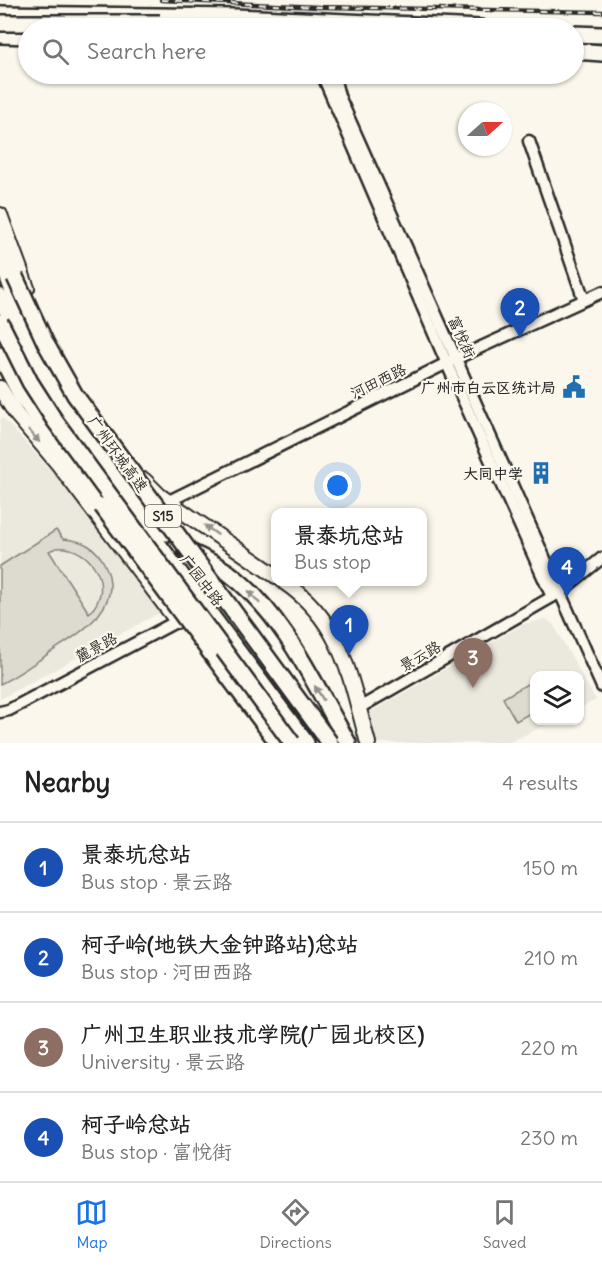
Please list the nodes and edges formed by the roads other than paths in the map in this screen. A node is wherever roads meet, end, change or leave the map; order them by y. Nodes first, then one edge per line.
1 (0, 14) edge
2 (254, 18) edge
3 (0, 23) edge
4 (18, 23) edge
5 (0, 30) edge
6 (18, 30) edge
7 (584, 34) edge
8 (0, 35) edge
9 (602, 35) edge
10 (18, 36) edge
11 (584, 52) edge
12 (602, 53) edge
13 (326, 84) edge
14 (336, 84) edge
15 (529, 141) dead end
16 (0, 215) edge
17 (0, 235) edge
18 (0, 256) edge
19 (602, 292) edge
20 (0, 296) edge
21 (584, 300) junction
22 (20, 309) junction
23 (0, 323) edge
24 (46, 331) junction
25 (18, 339) junction
26 (0, 355) edge
27 (451, 361) junction
28 (0, 388) edge
29 (57, 406) junction
30 (116, 443) junction
31 (118, 468) junction
32 (116, 488) junction
33 (170, 501) junction
34 (125, 526) junction
35 (177, 546) junction
36 (602, 558) edge
37 (271, 572) edge
38 (289, 586) edge
39 (556, 595) junction
40 (197, 608) junction
41 (177, 621) junction
42 (602, 687) edge
43 (358, 708) junction
44 (0, 712) edge
45 (320, 741) edge
46 (278, 743) edge
47 (289, 743) edge
48 (348, 743) edge
49 (368, 743) edge

1 - 2 highway
3 - 4 highway, bridge
5 - 6 highway
7 - 9 highway
8 - 10 highway
11 - 12 highway
13 - 27 street, 富悦街
14 - 27 street, 富悦街
15 - 21 street
16 - 24 main road
17 - 45 highway, 广州环城高速 / S15, bridge
18 - 22 highway, 广园中路
19 - 21 street, 河田西路
20 - 25 main road, 广园中路
21 - 27 street, 河田西路
22 - 24 main road
22 - 31 highway, 广园中路
23 - 25 highway
23 - 47 highway, S15, bridge
24 - 30 main road
25 - 29 highway, 广园中路
26 - 46 highway, bridge
27 - 33 street, 河田西路
27 - 39 street, 富悦街
28 -> 41 main road
29 - 32 highway, 广园中路
29 - 34 main road
30 - 31 main road
30 - 33 main road
31 - 35 highway, 广园中路
32 - 34 main road
32 - 40 highway, 广园中路
33 - 35 main road
37 -> 33 main road
34 - 40 main road
35 - 45 highway, 广园中路
48 -> 35 highway
36 - 39 street
38 - 43 main road
39 - 42 street, 富悦街
39 - 43 street, 景云路
40 - 41 street, 麓景路
40 - 45 highway, 广园中路
40 - 47 main road
41 - 44 street, 麓景路
43 - 49 main road

